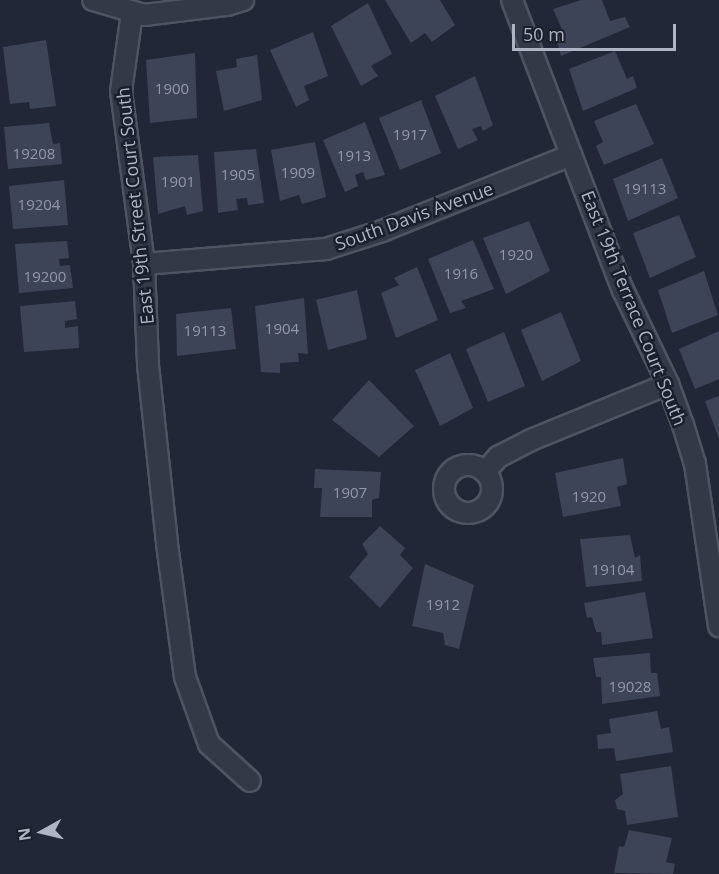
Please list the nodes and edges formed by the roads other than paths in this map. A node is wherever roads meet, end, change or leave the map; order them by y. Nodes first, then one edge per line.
1 (93, 0) edge
2 (243, 0) edge
3 (512, 0) edge
4 (132, 13) junction
5 (571, 156) junction
6 (144, 264) junction
7 (668, 384) junction
8 (485, 471) dead end
9 (719, 626) edge
10 (250, 781) dead end

1 - 4 street
2 - 4 street
3 - 5 street, East 19th Terrace Court South
4 - 6 street, East 19th Street Court South
5 - 6 street, South Davis Avenue
5 - 7 street, East 19th Terrace Court South
6 - 10 street, East 19th Street Court South
7 - 8 street
7 - 9 street, East 19th Terrace Court South

